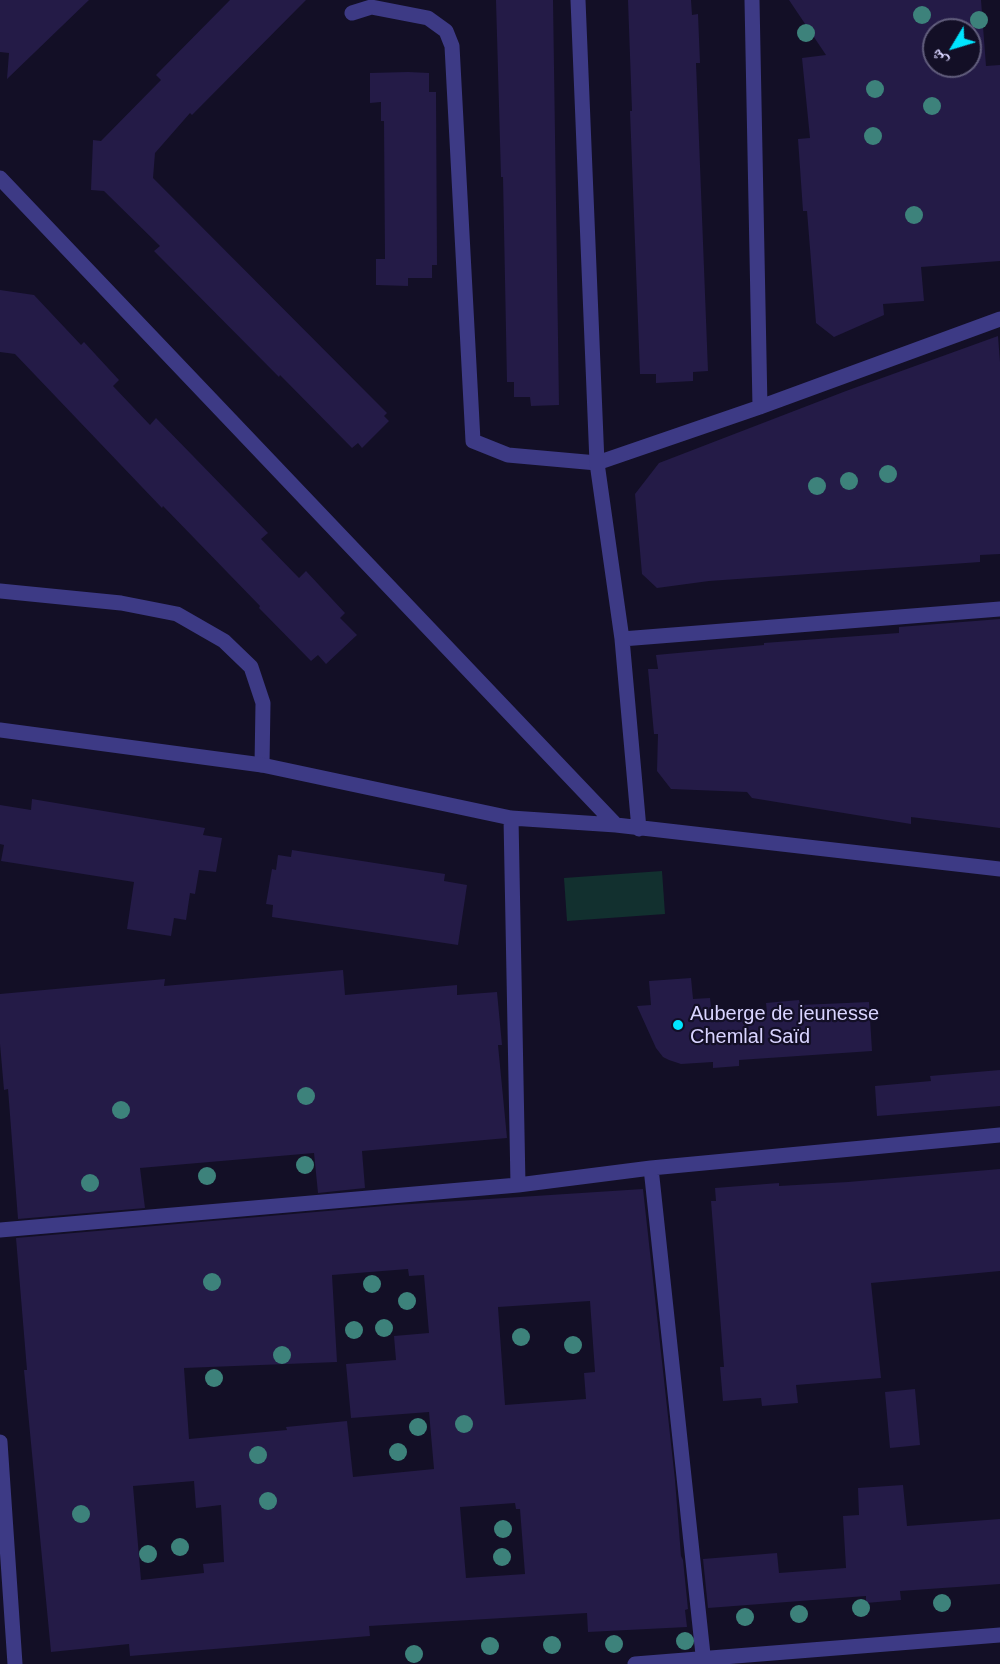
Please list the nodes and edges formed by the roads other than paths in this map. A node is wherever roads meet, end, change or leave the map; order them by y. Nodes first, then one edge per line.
1 (578, 0) edge
2 (752, 0) edge
3 (352, 13) dead end
4 (0, 178) edge
5 (1000, 319) edge
6 (760, 407) junction
7 (597, 463) junction
8 (0, 591) edge
9 (1000, 609) edge
10 (622, 639) junction
11 (0, 730) edge
12 (262, 765) junction
13 (511, 818) junction
14 (616, 825) junction
15 (639, 829) junction
16 (1000, 869) edge
17 (1000, 1135) edge
18 (651, 1168) junction
19 (518, 1185) junction
20 (0, 1230) edge
21 (0, 1442) edge
22 (1000, 1635) edge
23 (704, 1661) edge
24 (15, 1664) edge
25 (635, 1664) edge

1 - 7 street
2 - 6 street
3 - 7 street
4 - 14 street
5 - 6 street
6 - 7 street
7 - 10 street
8 - 12 street
9 - 10 street
10 - 15 street
11 - 12 street
12 - 13 street
13 - 14 street
13 - 19 street
14 - 15 street
15 - 16 street
17 - 18 street
18 - 19 street
18 - 23 street
19 - 20 street
21 - 24 street
22 - 23 street
23 - 25 street

